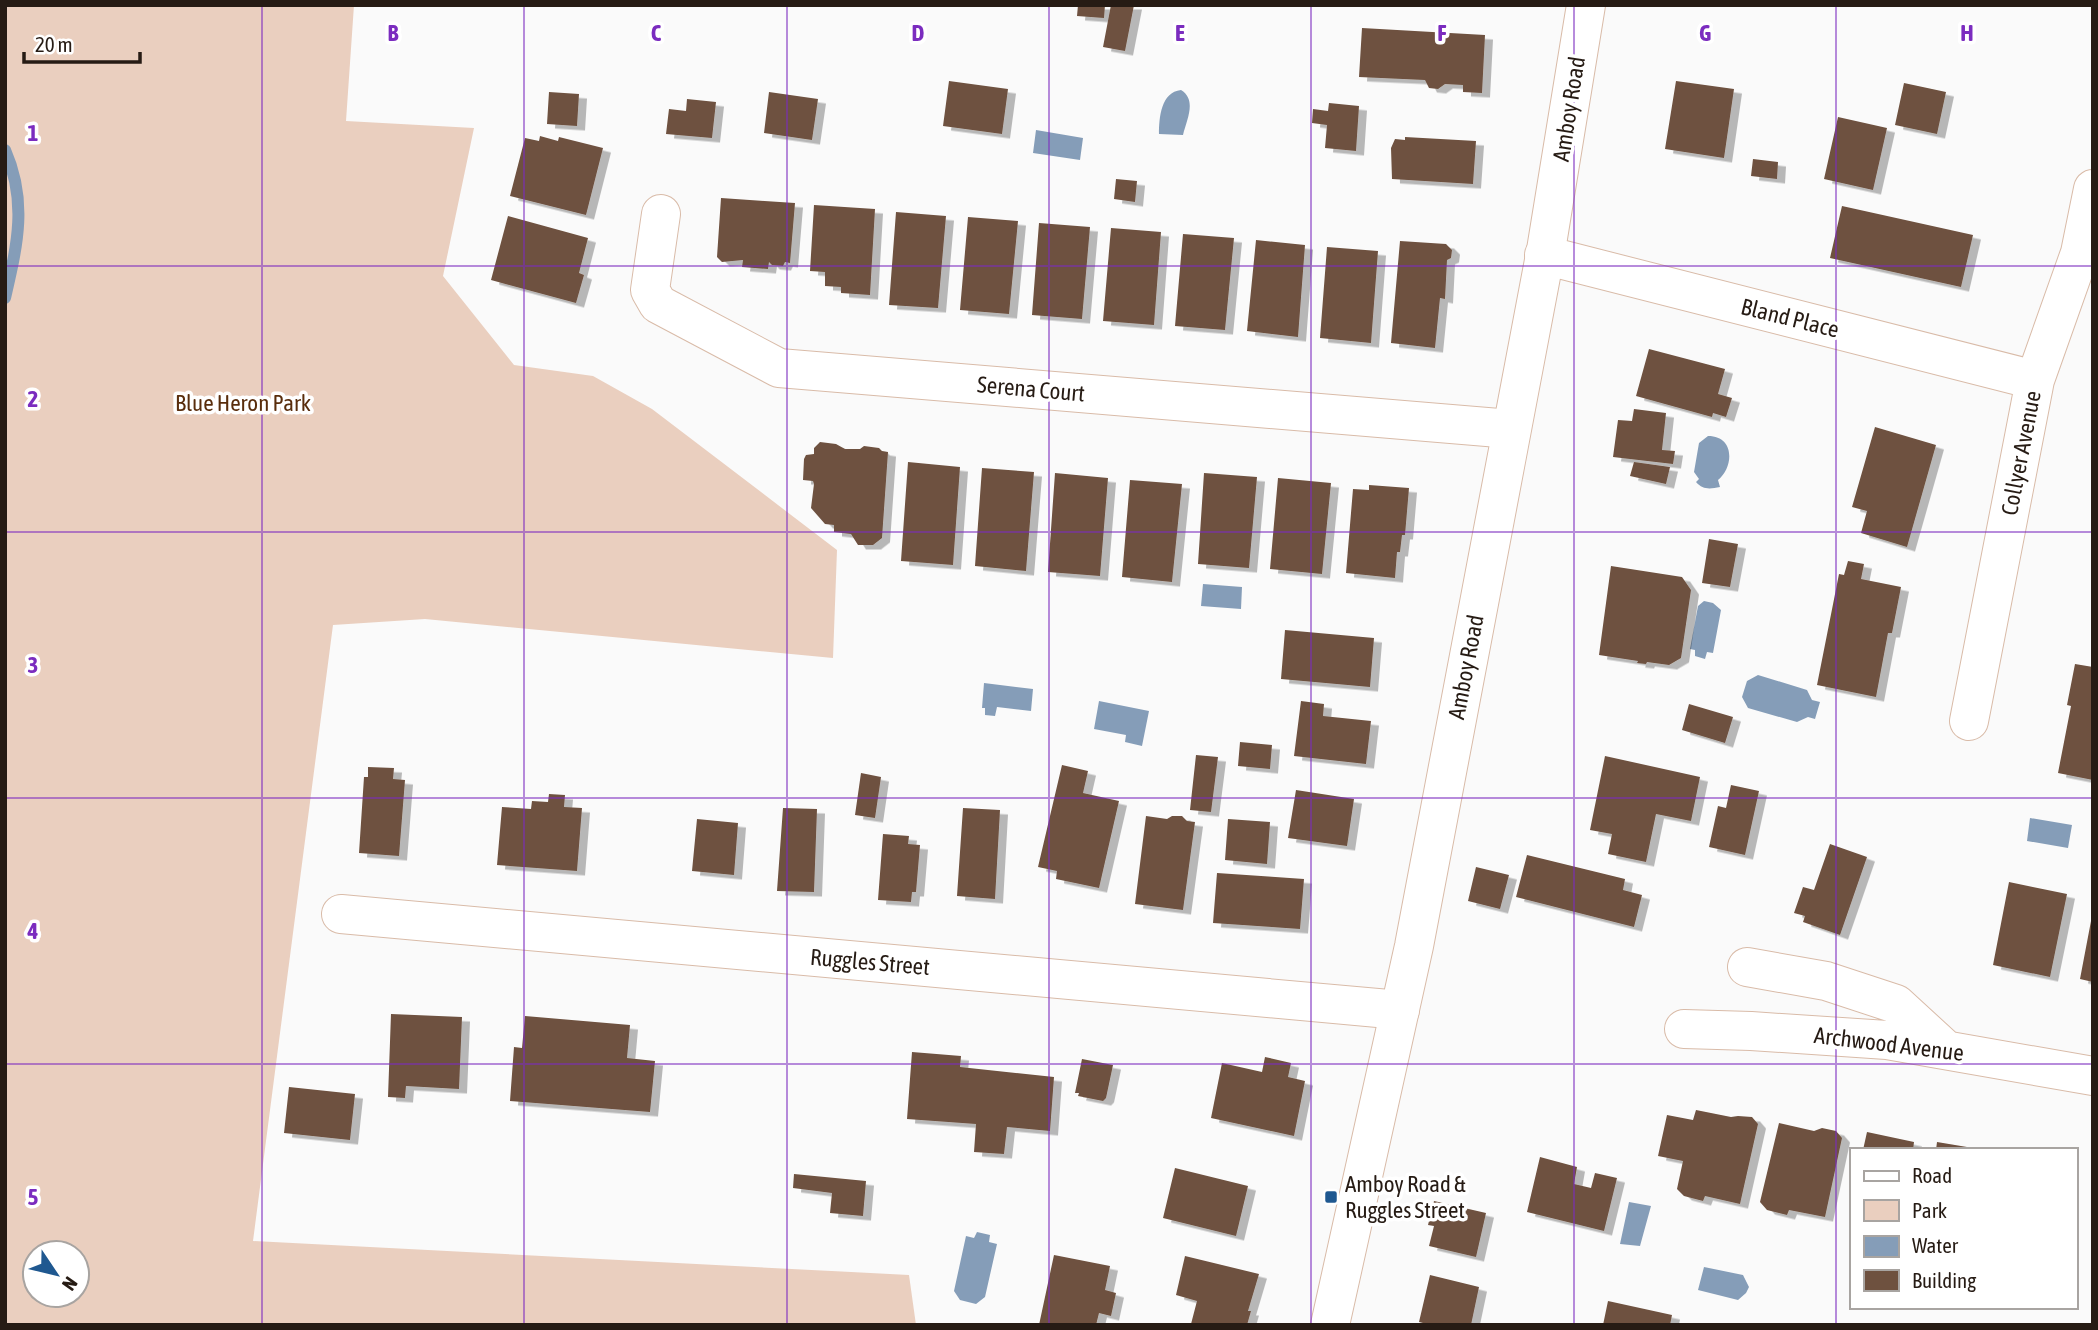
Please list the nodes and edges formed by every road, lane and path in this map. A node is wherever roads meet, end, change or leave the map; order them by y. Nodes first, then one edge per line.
1 (1586, 5) edge
2 (2093, 189) edge
3 (661, 214) dead end
4 (1544, 255) junction
5 (2035, 380) junction
6 (1511, 429) junction
7 (1969, 721) dead end
8 (341, 914) dead end
9 (1747, 967) dead end
10 (1400, 1010) junction
11 (1684, 1030) dead end
12 (1945, 1049) junction
13 (2093, 1076) edge
14 (1330, 1325) edge

1 - 4 street, Amboy Road
2 - 5 street, Collyer Avenue
3 - 6 street, Serena Court
4 - 5 street, Bland Place
4 - 6 street, Amboy Road
5 - 7 street, Collyer Avenue
6 - 10 street, Amboy Road
8 - 10 street, Ruggles Street
9 - 12 street
10 - 14 street, Amboy Road
11 - 12 street, Archwood Avenue
12 - 13 street, Archwood Avenue

